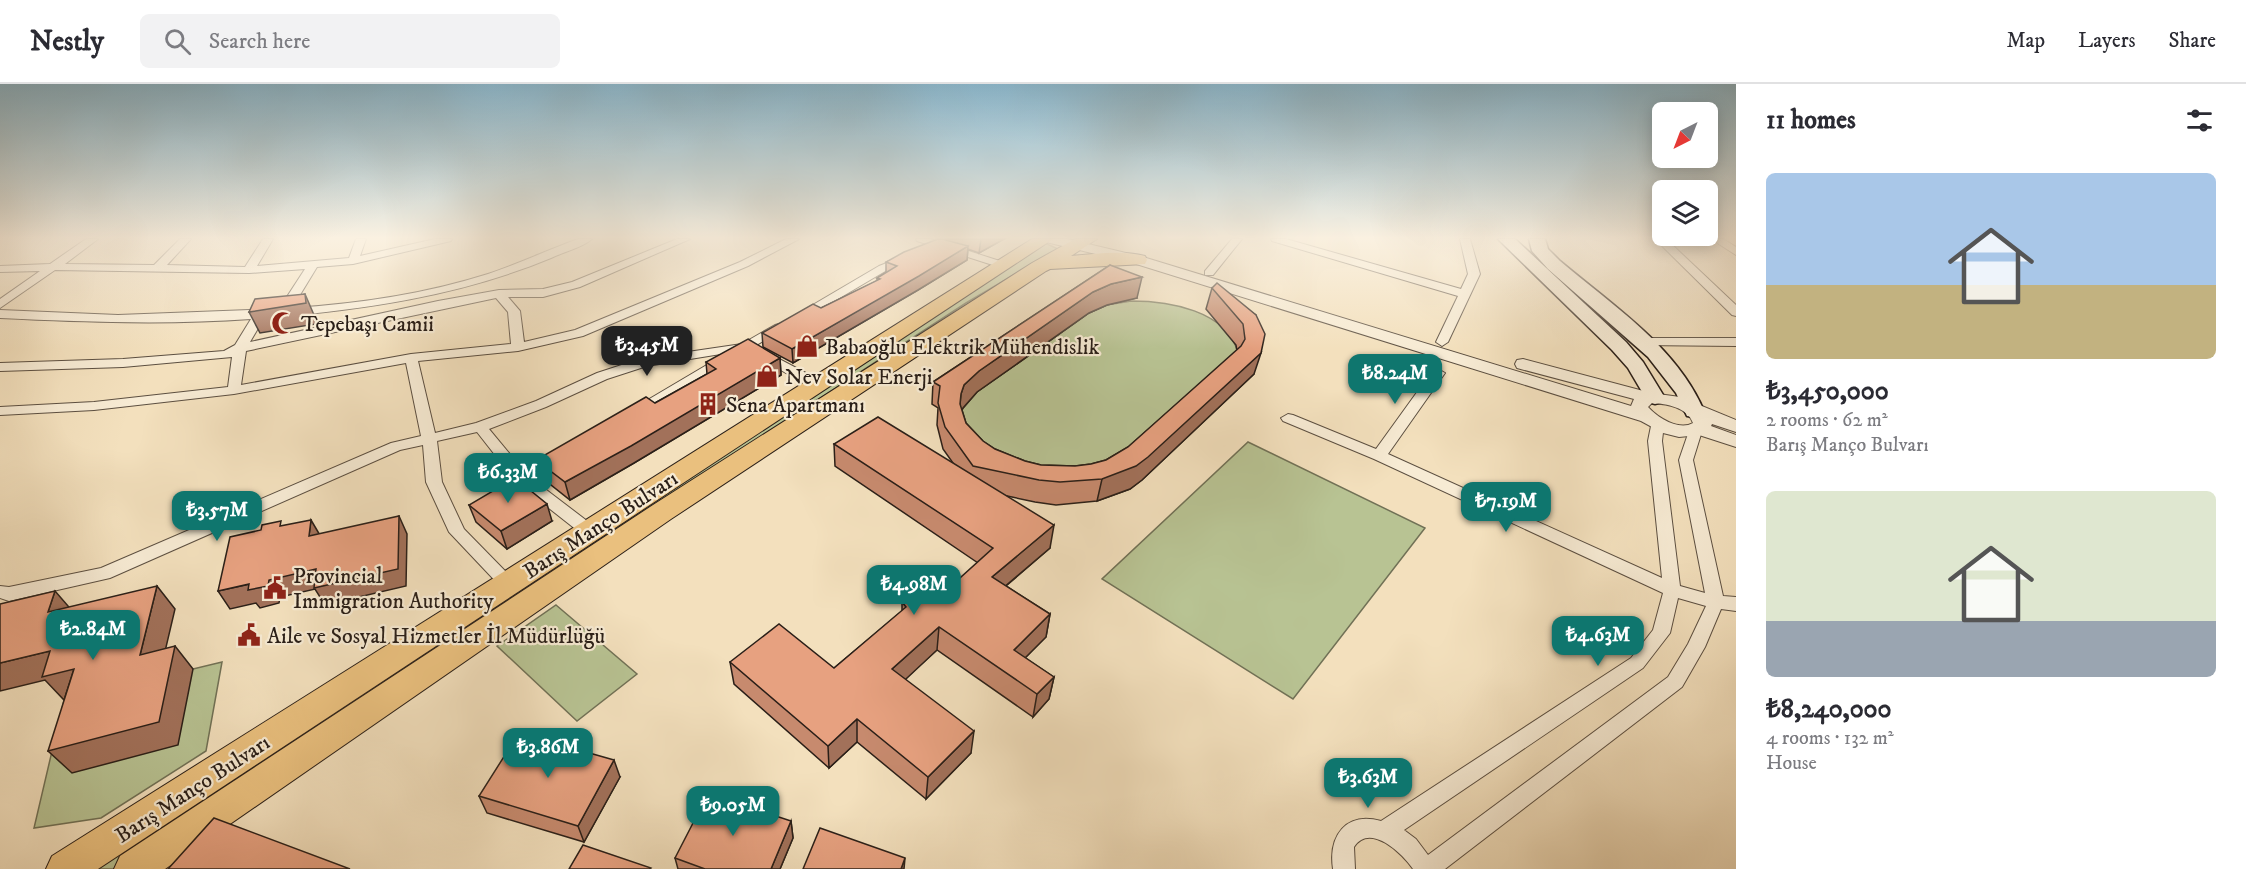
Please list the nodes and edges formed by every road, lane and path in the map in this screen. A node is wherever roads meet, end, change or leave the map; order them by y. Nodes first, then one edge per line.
1 (40, 276) edge
2 (306, 276) edge
3 (492, 276) edge
4 (598, 276) edge
5 (716, 276) edge
6 (870, 276) edge
7 (986, 276) edge
8 (1026, 276) edge
9 (1185, 276) edge
10 (1218, 276) edge
11 (1401, 276) edge
12 (1473, 276) edge
13 (1545, 276) edge
14 (1566, 276) edge
15 (1698, 276) edge
16 (499, 294) junction
17 (1464, 294) junction
18 (0, 304) edge
19 (284, 311) junction
20 (1736, 312) edge
21 (0, 314) edge
22 (260, 314) junction
23 (1442, 342) junction
24 (1643, 342) junction
25 (1736, 342) edge
26 (747, 346) junction
27 (518, 347) junction
28 (240, 348) junction
29 (411, 358) junction
30 (0, 367) edge
31 (1438, 373) dead end
32 (818, 385) junction
33 (234, 390) junction
34 (1653, 398) junction
35 (0, 411) edge
36 (1694, 411) junction
37 (624, 418) edge
38 (1288, 418) dead end
39 (1652, 420) junction
40 (1736, 426) edge
41 (480, 427) junction
42 (1698, 430) junction
43 (429, 438) junction
44 (1736, 441) edge
45 (573, 448) edge
46 (1379, 456) junction
47 (522, 478) junction
48 (589, 531) junction
49 (507, 583) junction
50 (1672, 590) junction
51 (0, 592) edge
52 (1716, 602) junction
53 (1736, 604) edge
54 (1384, 831) junction
55 (65, 869) edge
56 (133, 869) edge
57 (1344, 869) edge
58 (1426, 869) edge

1 - 18 street
2 - 19 street
3 - 19 street
4 - 16 street
5 - 27 street
6 - 26 street
7 - 32 highway, Barış Manço Bulvarı
8 - 56 highway, Barış Manço Bulvarı
9 - 39 street
10 - 23 street
11 - 17 street
12 - 17 street
13 - 34 main road
14 - 24 main road
15 - 20 street
16 - 27 street
16 - 28 street
17 - 23 street
19 - 22 street
21 - 22 street
22 - 28 street
23 - 34 street
24 - 25 street
24 - 36 main road
26 - 32 street
26 - 37 street
26 - 41 street
27 - 29 street
28 - 30 street
28 - 33 street
29 - 33 street
29 - 43 street
31 - 46 street
32 - 48 highway, Barış Manço Bulvarı
33 - 35 street
34 - 36 street
34 - 39 street
36 - 40 street
36 - 42 street
38 - 46 street
39 - 42 street
39 - 50 street
41 - 43 street
41 - 47 street
42 - 44 street
42 - 52 street
43 - 49 street
43 - 51 street
45 - 47 street
46 - 50 street
47 - 48 street
48 - 49 highway, Barış Manço Bulvarı
49 - 55 highway, Barış Manço Bulvarı
50 - 52 street
50 - 54 street
52 - 53 street
52 - 58 street
54 - 57 street
54 - 58 street

